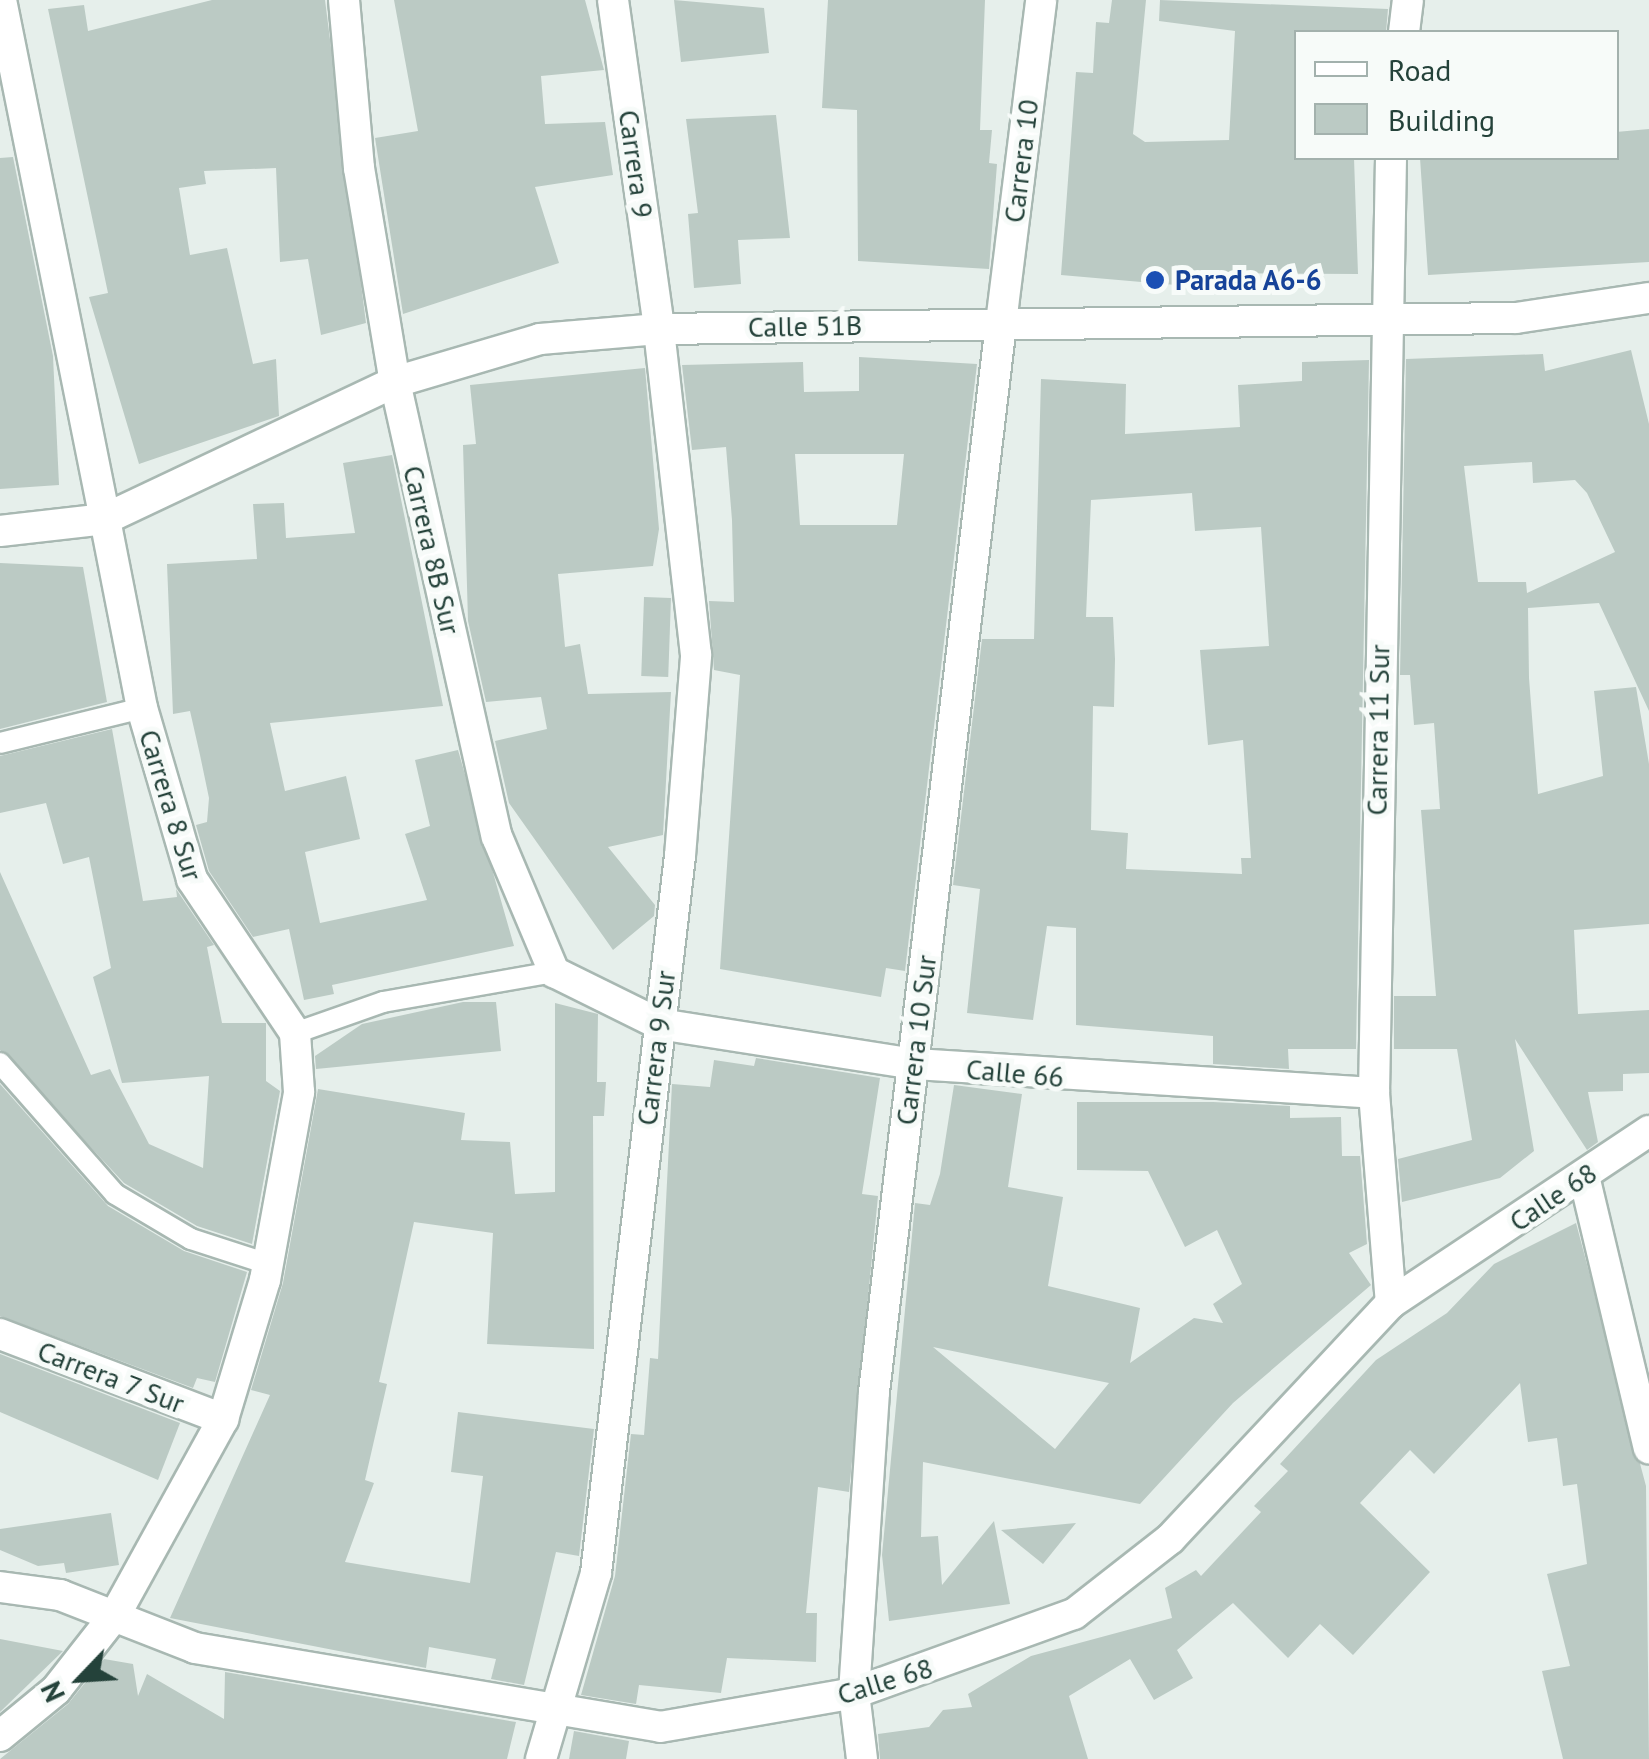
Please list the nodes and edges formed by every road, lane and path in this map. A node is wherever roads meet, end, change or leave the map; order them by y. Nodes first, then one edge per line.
1 (1, 0) edge
2 (344, 0) edge
3 (613, 0) edge
4 (1041, 0) edge
5 (1408, 0) edge
6 (1404, 30) edge
7 (1390, 160) edge
8 (1648, 300) edge
9 (1383, 322) junction
10 (1001, 323) junction
11 (659, 329) junction
12 (395, 382) junction
13 (105, 519) junction
14 (0, 531) edge
15 (142, 708) junction
16 (0, 743) edge
17 (554, 972) junction
18 (658, 1024) junction
19 (295, 1033) junction
20 (0, 1063) edge
21 (914, 1064) junction
22 (1374, 1093) junction
23 (1649, 1132) edge
24 (1584, 1176) junction
25 (268, 1264) junction
26 (1391, 1302) junction
27 (0, 1334) edge
28 (223, 1420) junction
29 (1649, 1448) edge
30 (0, 1588) edge
31 (115, 1615) junction
32 (854, 1693) junction
33 (560, 1712) junction
34 (0, 1736) edge
35 (541, 1759) edge
36 (862, 1759) edge

1 - 13 street, Carrera 8 Sur
2 - 12 street, Carrera 8B Sur
3 - 11 street, Carrera 9
4 - 10 street, Carrera 10
5 - 6 street
7 - 9 street, Carrera 11 Sur
8 - 9 street, Calle 51B
9 - 10 street, Calle 51B
9 - 22 street, Carrera 11 Sur
10 - 11 street, Calle 51B
10 - 21 street, Carrera 10 Sur
11 - 12 street, Calle 51B
11 - 18 street, Carrera 9 Sur
12 - 13 street, Calle 51B
12 - 17 street, Carrera 8B Sur
13 - 14 street, Calle 51B
13 - 15 street, Carrera 8 Sur
15 - 16 lane
15 - 19 street, Carrera 8 Sur
17 - 18 street
17 - 19 lane
18 - 21 street, Calle 66
18 - 33 street, Carrera 9 Sur
19 - 25 street
20 - 25 lane
21 - 22 street, Calle 66
21 - 32 street, Carrera 10 Sur
22 - 26 street, Carrera 11 Sur
23 - 24 street, Calle 68
24 - 26 street, Calle 68
24 - 29 street
25 - 28 street
26 - 32 street, Calle 68
27 - 28 street, Carrera 7 Sur
28 - 31 street
30 - 31 street, Calle 68
31 - 33 street, Calle 68
31 - 34 street
32 - 33 street, Calle 68
32 - 36 street, Carrera 10 Sur
33 - 35 street, Carrera 9 Sur

